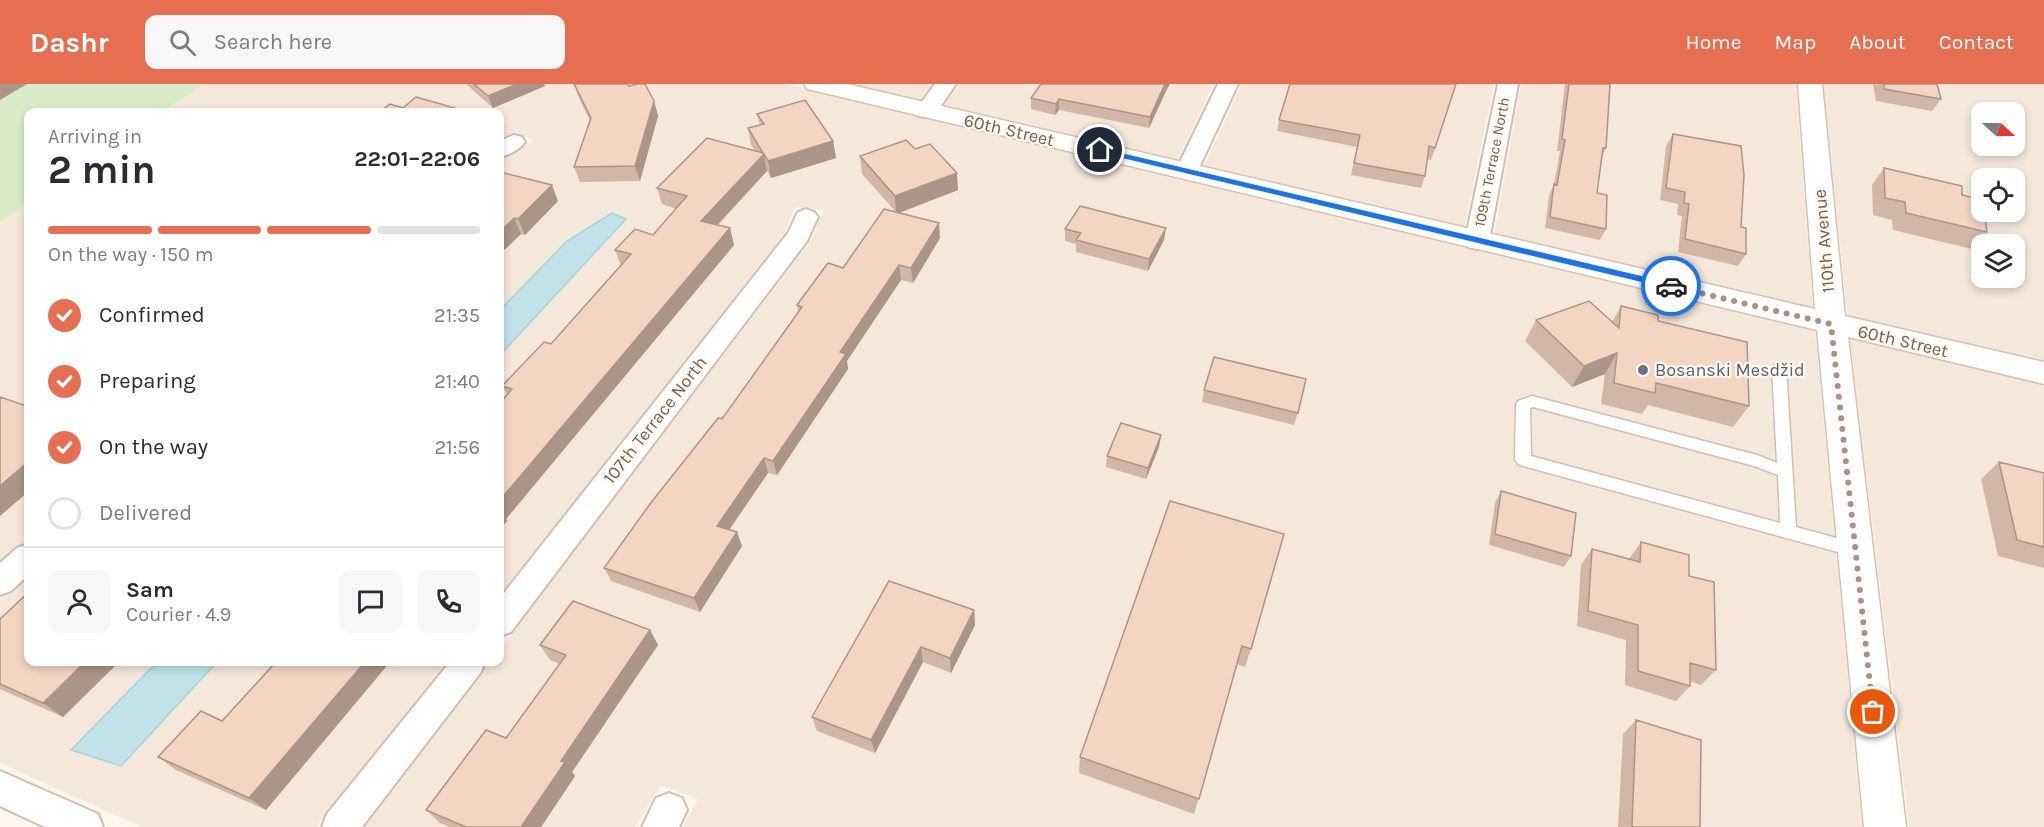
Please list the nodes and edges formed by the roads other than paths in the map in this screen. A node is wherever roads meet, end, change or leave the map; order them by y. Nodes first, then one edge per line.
1 (816, 84) edge
2 (946, 84) edge
3 (1228, 84) edge
4 (1508, 84) edge
5 (1810, 84) edge
6 (926, 111) junction
7 (1187, 170) junction
8 (806, 217) dead end
9 (1477, 241) junction
10 (1831, 324) junction
11 (1779, 367) dead end
12 (2044, 373) edge
13 (1785, 472) junction
14 (1788, 532) junction
15 (1856, 550) junction
16 (24, 561) edge
17 (0, 582) edge
18 (504, 617) edge
19 (466, 666) edge
20 (0, 788) edge
21 (85, 827) edge
22 (340, 827) edge
23 (1886, 827) edge

1 - 6 street, 60th Street
2 - 6 street
3 - 7 street
4 - 9 street, 109th Terrace North
5 - 10 street, 110th Avenue
6 - 7 street, 60th Street
7 - 9 street, 60th Street
8 - 18 street, 107th Terrace North
9 - 10 street, 60th Street
10 - 12 street, 60th Street
10 - 15 street, 110th Avenue
11 - 13 lane
13 - 14 lane
13 - 14 lane
14 - 15 lane
15 - 23 street, 110th Avenue
16 - 17 street
19 - 22 street
20 - 21 street

